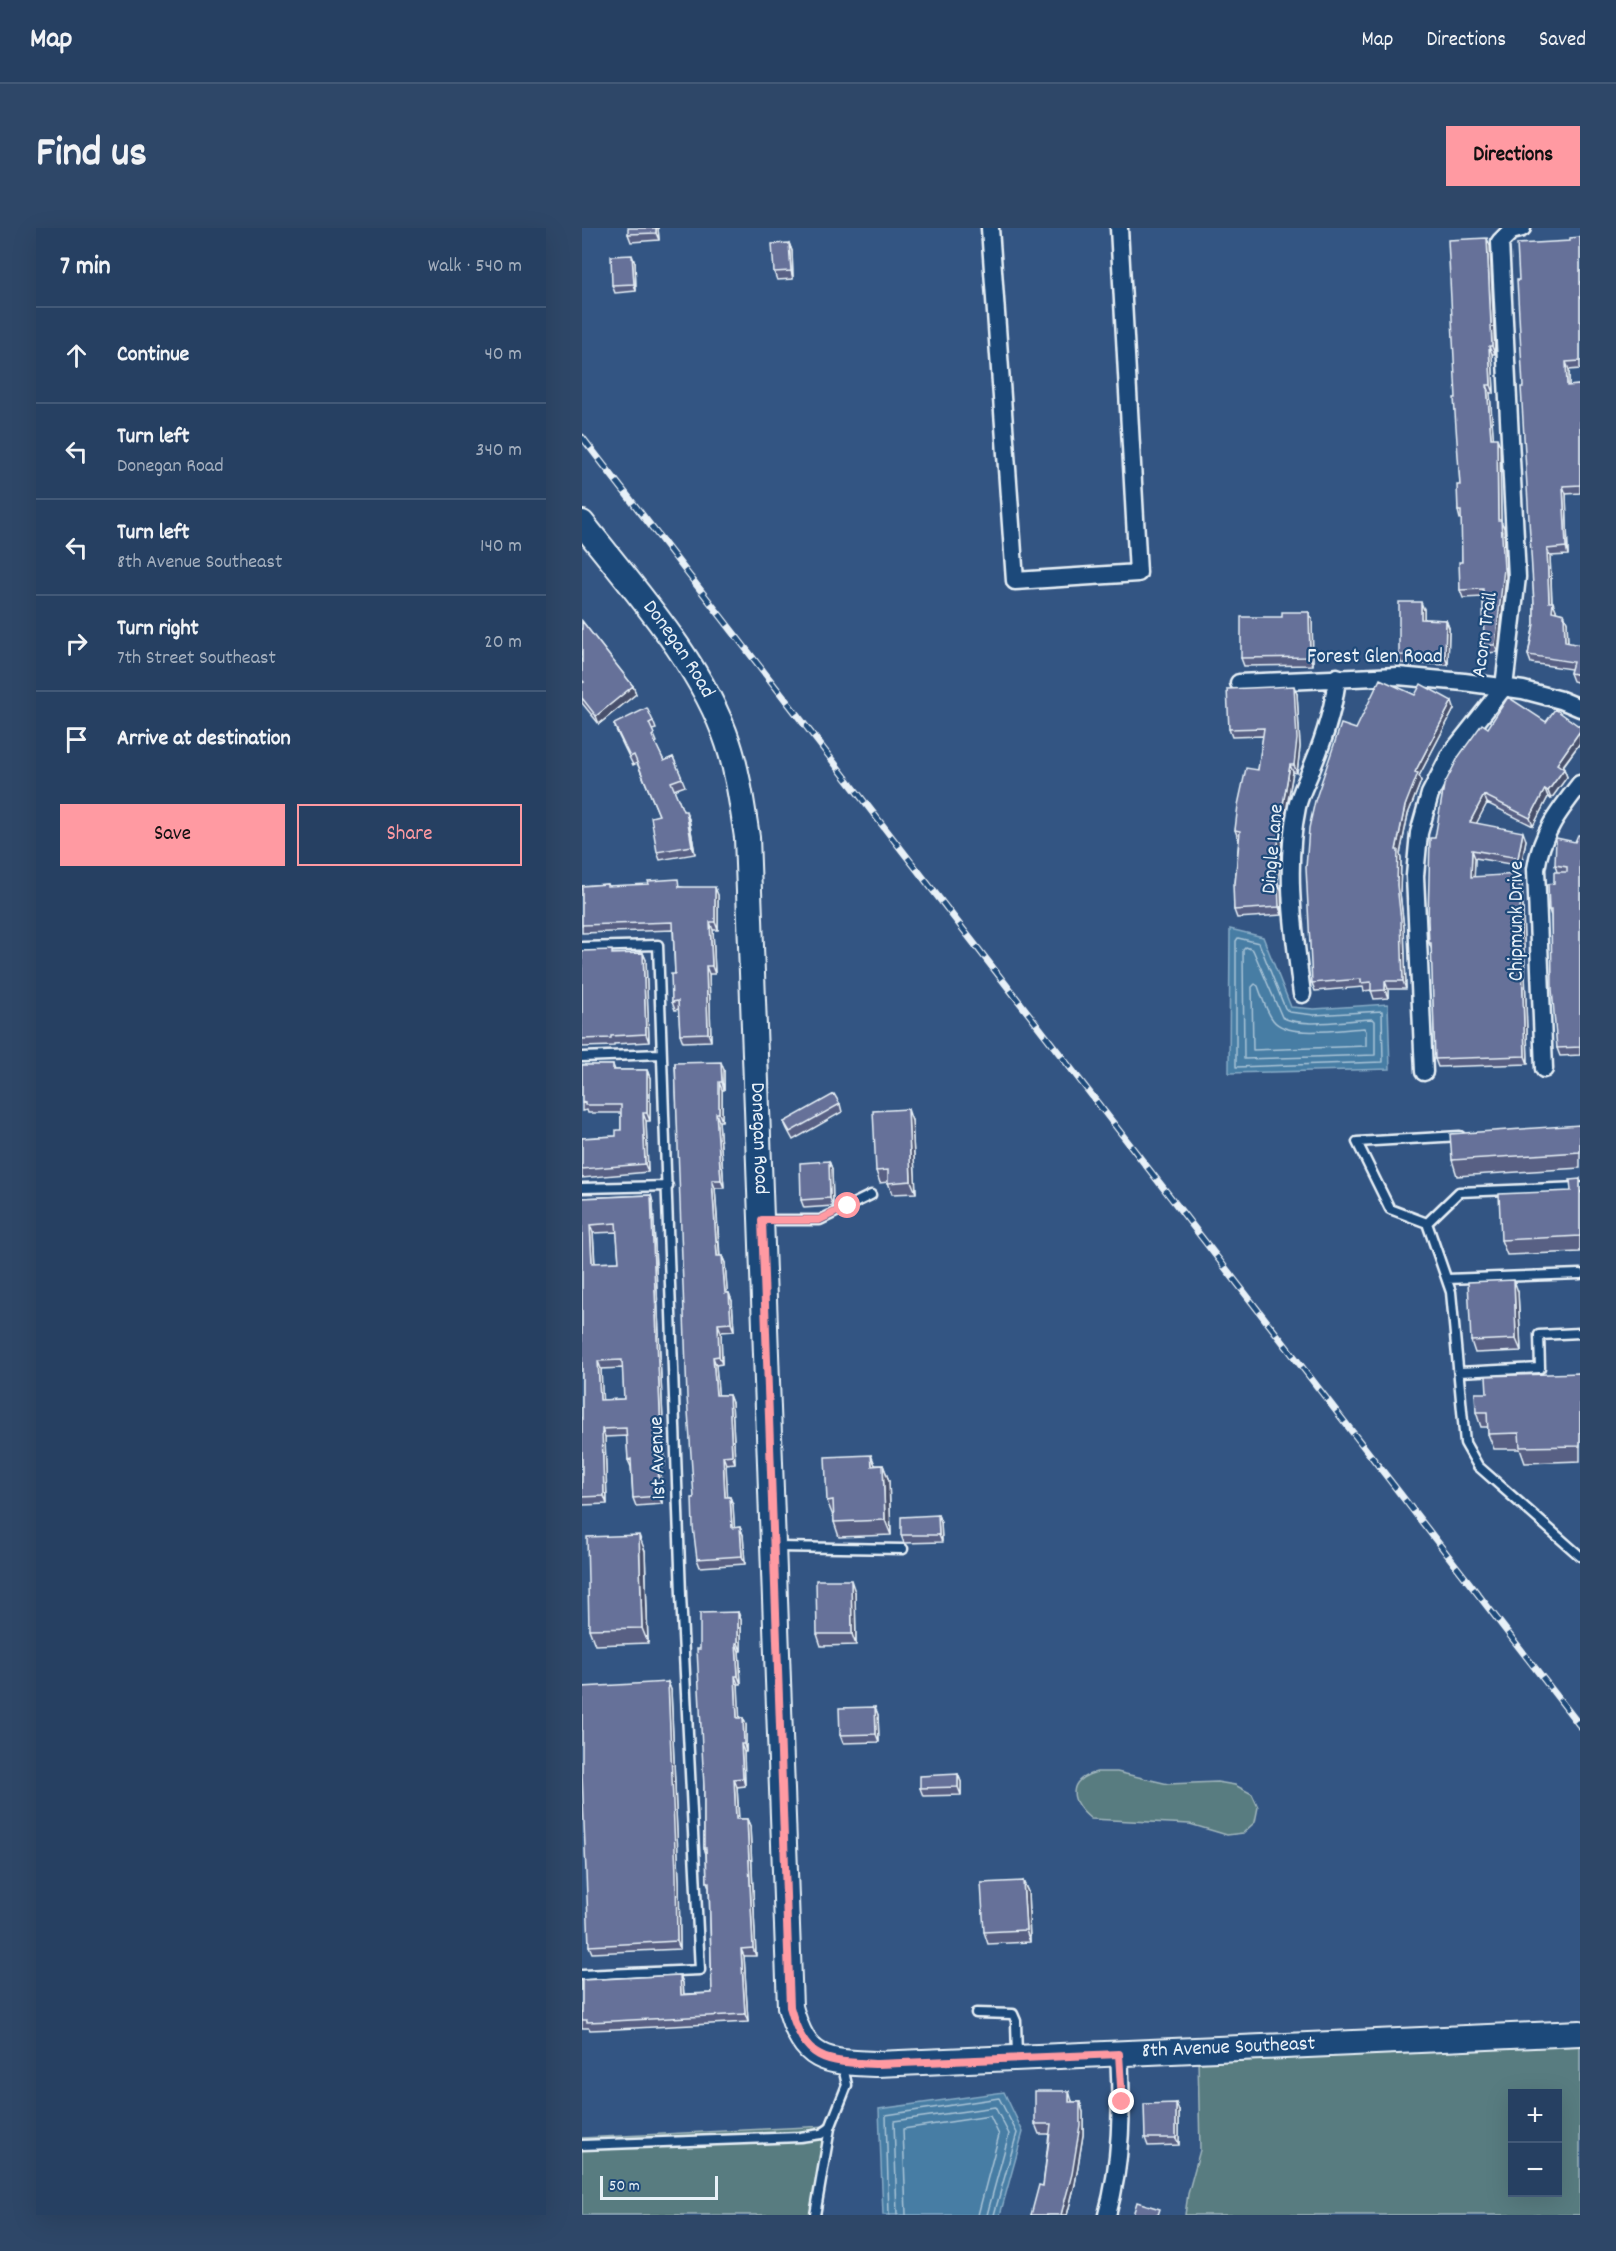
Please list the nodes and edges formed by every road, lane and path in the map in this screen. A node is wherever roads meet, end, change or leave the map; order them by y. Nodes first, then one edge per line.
1 (990, 228) edge
2 (1119, 228) edge
3 (1522, 228) edge
4 (582, 523) edge
5 (1337, 677) junction
6 (1239, 683) dead end
7 (1504, 687) junction
8 (1580, 708) edge
9 (1580, 784) edge
10 (582, 947) edge
11 (1302, 994) dead end
12 (661, 1053) junction
13 (582, 1057) edge
14 (1544, 1069) dead end
15 (1424, 1072) dead end
16 (1474, 1135) edge
17 (668, 1186) junction
18 (1580, 1187) edge
19 (582, 1188) edge
20 (871, 1195) dead end
21 (762, 1220) junction
22 (1427, 1223) junction
23 (1580, 1274) edge
24 (1447, 1279) junction
25 (1580, 1333) edge
26 (1459, 1372) junction
27 (773, 1547) junction
28 (903, 1550) dead end
29 (1580, 1556) edge
30 (582, 1975) edge
31 (976, 2013) dead end
32 (1580, 2033) edge
33 (810, 2049) joint
34 (1119, 2054) junction
35 (1017, 2058) junction
36 (842, 2062) junction
37 (830, 2128) junction
38 (582, 2145) edge
39 (815, 2215) edge
40 (1107, 2215) edge

1 - 2 street
3 - 7 street, Acorn Trail
4 - 21 street, Donegan Road
5 - 6 street, Forest Glen Road
5 - 7 street, Forest Glen Road
5 - 11 street, Dingle Lane
7 - 8 street, Forest Glen Road
7 - 15 street, Acorn Trail
9 - 14 street, Chipmunk Drive
10 - 12 lane, 1st Avenue
12 - 13 lane
12 - 17 lane, 1st Avenue
16 - 22 lane
17 - 19 lane
17 - 30 lane, 1st Avenue
18 - 22 lane
20 - 21 lane
21 - 27 street, Donegan Road
22 - 24 lane
23 - 24 lane
24 - 26 lane
25 - 26 lane
26 - 29 lane
27 - 28 lane
27 - 33 street, Donegan Road
31 - 35 lane
32 - 34 street, 8th Avenue Southeast
33 - 36 street, 8th Avenue Southeast
34 - 35 street, 8th Avenue Southeast
34 - 40 street
35 - 36 street, 8th Avenue Southeast
36 - 37 lane
37 - 38 lane
37 - 39 lane

